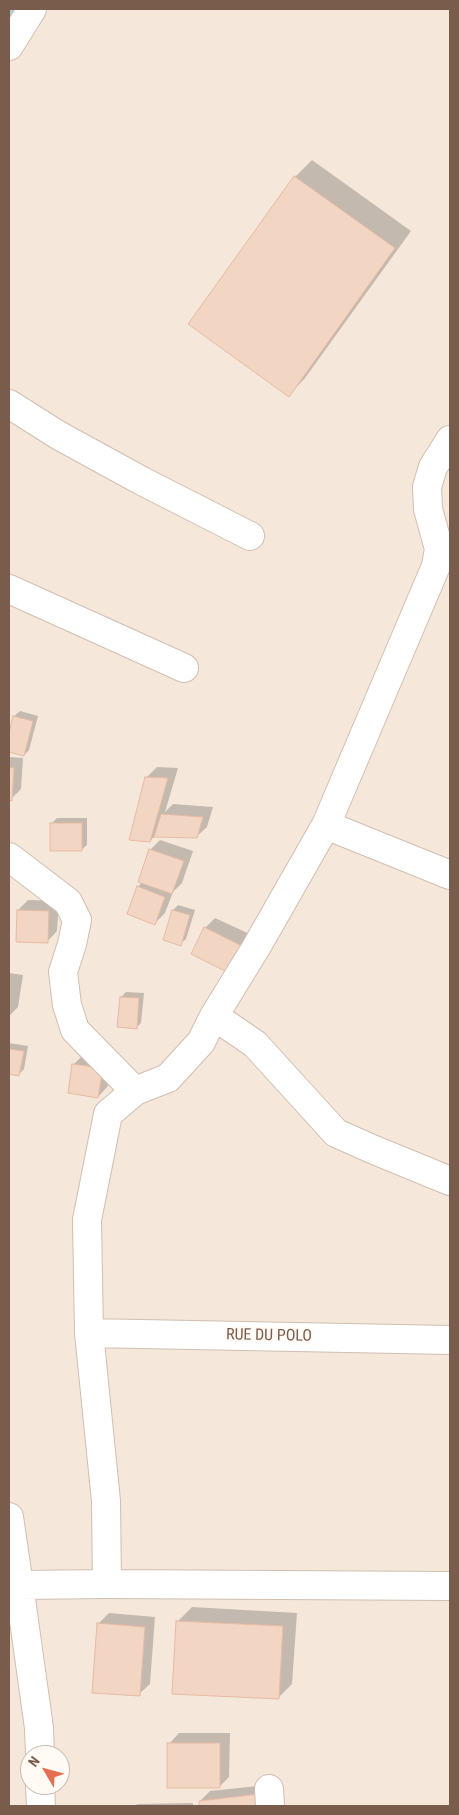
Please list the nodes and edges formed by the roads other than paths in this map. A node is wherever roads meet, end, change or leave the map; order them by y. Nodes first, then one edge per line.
1 (32, 9) edge
2 (9, 46) edge
3 (9, 404) edge
4 (450, 440) edge
5 (250, 536) dead end
6 (9, 589) edge
7 (184, 668) dead end
8 (326, 825) junction
9 (9, 857) edge
10 (450, 876) edge
11 (214, 1016) junction
12 (135, 1091) junction
13 (450, 1181) edge
14 (89, 1332) junction
15 (450, 1340) edge
16 (9, 1517) edge
17 (107, 1584) junction
18 (18, 1585) junction
19 (450, 1586) edge
20 (40, 1745) edge

1 - 2 street
3 - 5 street
4 - 8 street
6 - 7 street
8 - 10 street
8 - 11 street
9 - 12 street
11 - 12 street
11 - 13 street
12 - 14 street
14 - 15 street, RUE DU POLO
14 - 17 street
16 - 18 street
17 - 18 street
17 - 19 street
18 - 20 street

